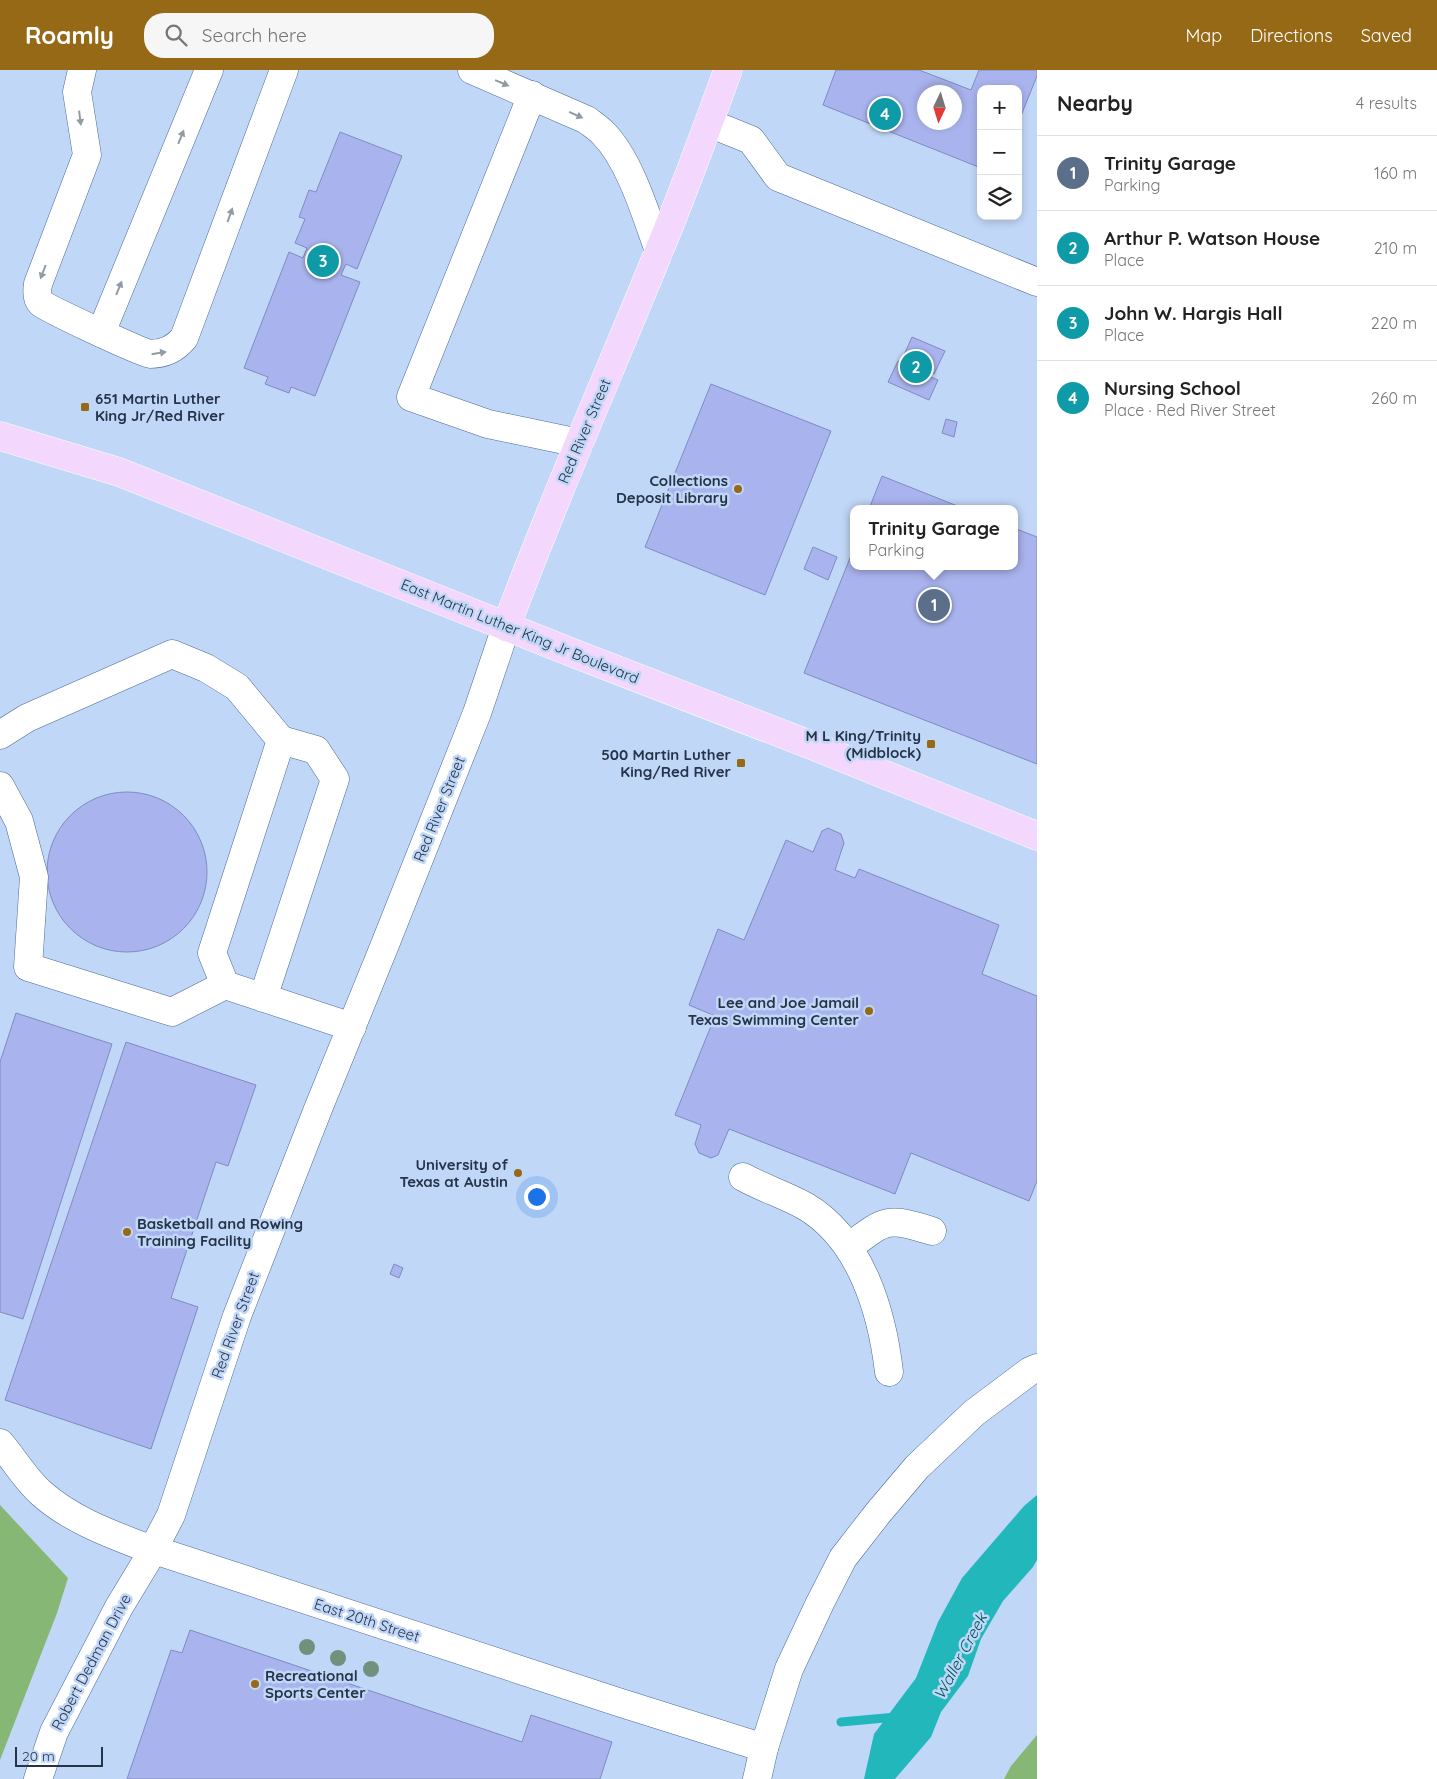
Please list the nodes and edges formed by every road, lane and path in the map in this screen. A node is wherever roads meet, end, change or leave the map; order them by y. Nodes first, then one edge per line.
1 (82, 70) edge
2 (209, 70) edge
3 (284, 70) edge
4 (472, 70) edge
5 (728, 70) edge
6 (532, 95) junction
7 (708, 123) junction
8 (659, 251) junction
9 (1037, 282) edge
10 (101, 333) junction
11 (0, 436) edge
12 (579, 443) junction
13 (506, 627) junction
14 (0, 735) edge
15 (281, 740) junction
16 (0, 786) edge
17 (1037, 836) edge
18 (225, 985) junction
19 (263, 998) junction
20 (352, 1027) junction
21 (742, 1177) dead end
22 (932, 1231) dead end
23 (849, 1247) junction
24 (1035, 1369) edge
25 (889, 1372) dead end
26 (0, 1443) edge
27 (153, 1549) junction
28 (764, 1748) junction
29 (38, 1779) edge
30 (756, 1779) edge

1 -> 10 street
10 -> 2 street
10 -> 3 street
4 -> 6 street
5 - 7 main road, Red River Street
6 -> 8 street
6 - 12 street
7 - 8 main road, Red River Street
7 - 9 street
8 - 12 main road, Red River Street
11 - 13 main road, East Martin Luther King Jr Boulevard
12 - 13 main road, Red River Street
13 - 17 main road, East Martin Luther King Jr Boulevard
13 - 20 street, Red River Street
14 - 15 street
15 - 18 street
15 - 19 street
16 - 18 street
18 - 19 street
19 - 20 street
20 - 27 street, Red River Street
21 - 23 street
22 - 23 street
23 - 25 street
24 - 28 street
26 - 27 street, East 20th Street
27 - 28 street, East 20th Street
27 - 29 street, Robert Dedman Drive
28 - 30 street

